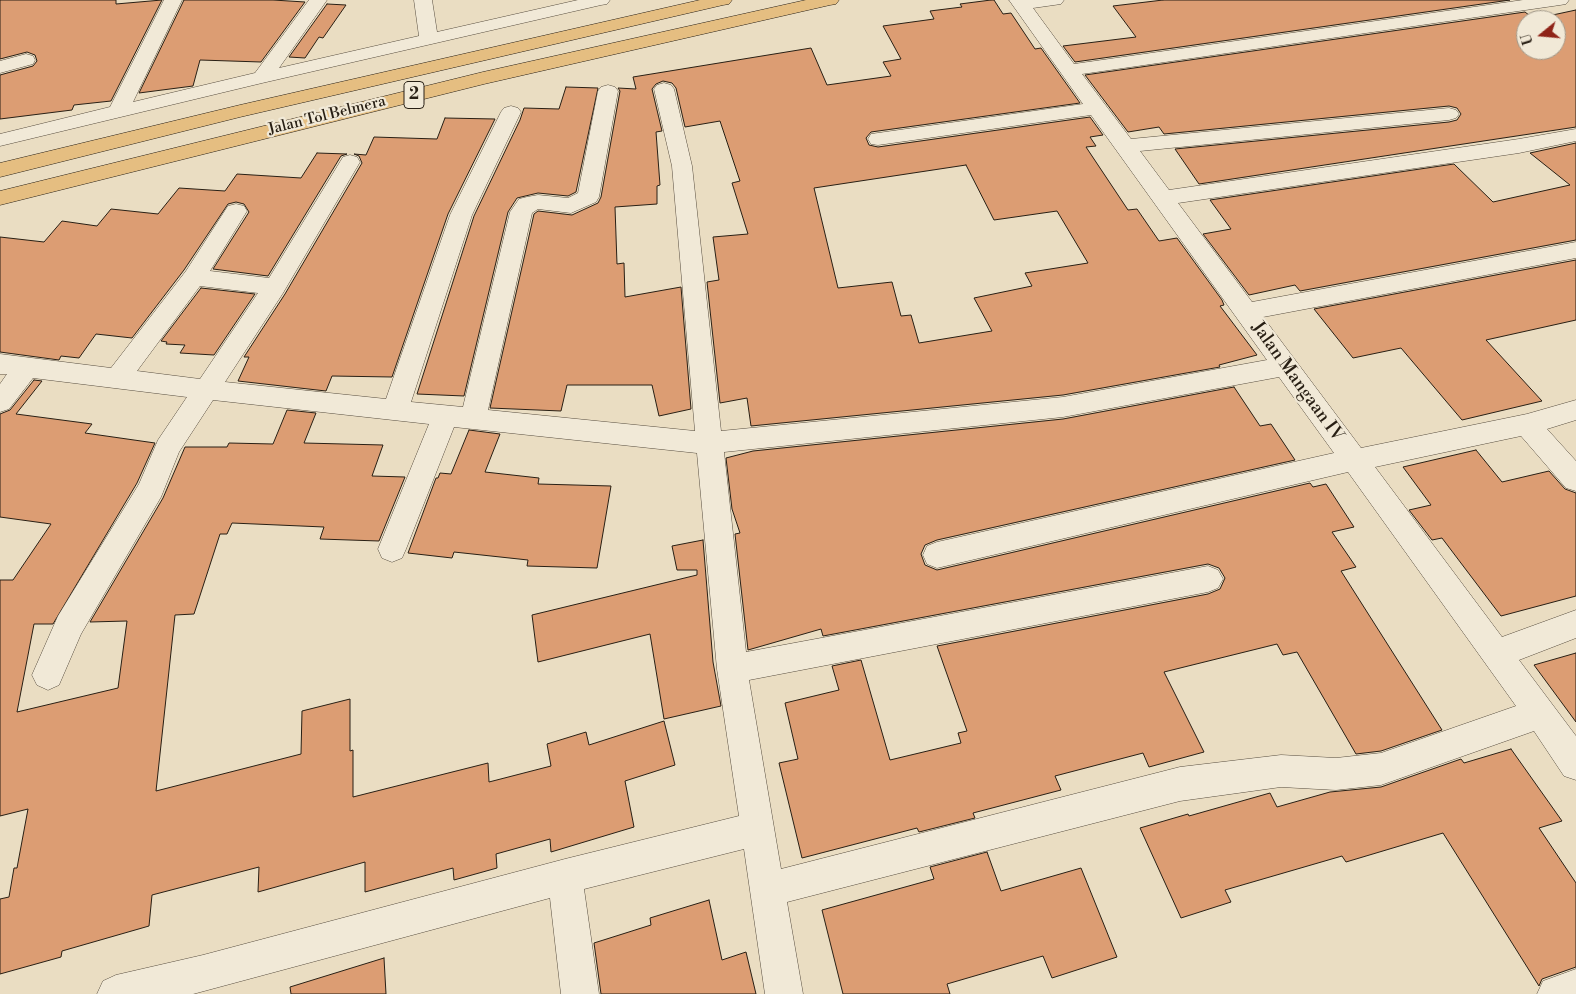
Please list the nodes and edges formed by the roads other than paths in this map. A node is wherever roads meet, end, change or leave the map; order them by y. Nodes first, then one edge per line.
1 (173, 0) edge
2 (318, 0) edge
3 (423, 0) edge
4 (601, 0) edge
5 (723, 0) edge
6 (830, 0) edge
7 (1055, 0) edge
8 (1560, 0) edge
9 (1019, 2) edge
10 (429, 39) junction
11 (26, 60) dead end
12 (0, 67) edge
13 (1069, 70) junction
14 (262, 77) junction
15 (664, 89) dead end
16 (608, 91) dead end
17 (1096, 108) junction
18 (118, 112) junction
19 (511, 112) dead end
20 (1449, 114) dead end
21 (1576, 135) edge
22 (878, 139) dead end
23 (0, 140) edge
24 (1124, 146) junction
25 (350, 162) dead end
26 (0, 170) edge
27 (0, 198) edge
28 (1162, 198) junction
29 (236, 211) dead end
30 (1576, 250) edge
31 (194, 277) junction
32 (275, 287) junction
33 (1245, 312) junction
34 (0, 364) edge
35 (1285, 366) junction
36 (27, 368) junction
37 (118, 378) junction
38 (206, 389) junction
39 (0, 402) edge
40 (395, 410) junction
41 (1576, 410) edge
42 (445, 416) junction
43 (473, 418) junction
44 (1527, 424) junction
45 (708, 443) junction
46 (1354, 460) junction
47 (1576, 480) edge
48 (392, 549) dead end
49 (937, 555) dead end
50 (1208, 579) dead end
51 (1576, 624) edge
52 (1496, 654) junction
53 (732, 669) junction
54 (48, 675) dead end
55 (1556, 723) edge
56 (1576, 764) edge
57 (757, 829) junction
58 (565, 876) junction
59 (767, 890) junction
60 (202, 984) edge
61 (1576, 988) edge
62 (116, 994) edge
63 (580, 994) edge
64 (784, 994) edge
65 (1556, 994) edge

1 - 18 street
2 - 14 street
3 - 10 street
4 - 10 street
5 - 26 highway, Jalan Tol Belmera / 2
6 - 27 highway, Jalan Tol Belmera / 2
7 - 9 street
8 - 13 street
9 - 13 street, Jalan Mangaan IV
10 - 14 street
11 - 12 street
13 - 17 street, Jalan Mangaan IV
14 - 18 street
15 - 45 street
16 - 43 street
17 - 22 street
17 - 24 street, Jalan Mangaan IV
18 - 23 street
19 - 40 street
20 - 24 street
21 - 28 street
24 - 28 street, Jalan Mangaan IV
25 - 32 street
28 - 33 street, Jalan Mangaan IV
29 - 31 street
30 - 33 street
31 - 32 street
31 - 37 street
32 - 38 street
33 - 35 street, Jalan Mangaan IV
34 - 36 street
35 - 45 street
35 - 46 street, Jalan Mangaan IV
36 - 37 street
36 - 39 street
37 - 38 street
38 - 40 street
38 - 54 street
40 - 42 street
41 - 44 street
42 - 43 street
42 - 48 street
43 - 45 street
44 - 46 street
44 - 47 street
45 - 53 street
46 - 49 street
46 - 52 street, Jalan Mangaan IV
50 - 53 street
51 - 52 street
52 - 55 street, Jalan Mangaan IV
53 - 57 street
55 - 56 street, Jalan Mangaan IV
55 - 59 street
57 - 58 street
57 - 59 street
58 - 60 street
58 - 63 street
59 - 64 street
60 - 62 street
61 - 65 street

